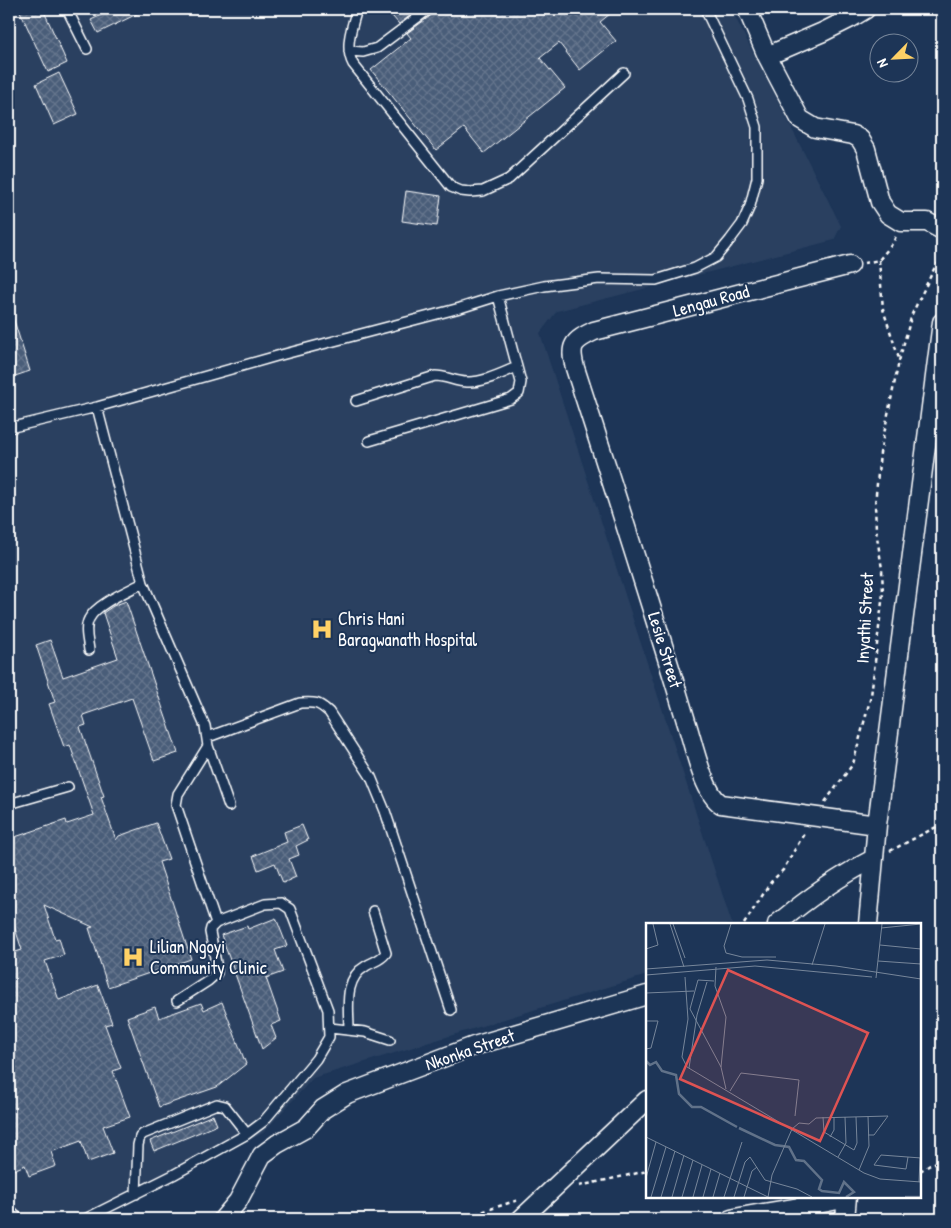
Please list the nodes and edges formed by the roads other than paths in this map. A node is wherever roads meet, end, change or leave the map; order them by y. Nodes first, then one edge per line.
1 (67, 9) edge
2 (357, 9) edge
3 (429, 9) edge
4 (705, 9) edge
5 (747, 9) edge
6 (866, 9) edge
7 (87, 49) dead end
8 (349, 51) junction
9 (767, 56) junction
10 (624, 73) dead end
11 (942, 230) edge
12 (850, 265) road end
13 (498, 296) junction
14 (942, 322) edge
15 (575, 343) joint
16 (517, 367) junction
17 (356, 401) dead end
18 (97, 407) junction
19 (9, 428) edge
20 (369, 441) dead end
21 (143, 583) junction
22 (89, 650) dead end
23 (208, 741) junction
24 (68, 787) dead end
25 (9, 804) edge
26 (229, 806) dead end
27 (877, 825) junction
28 (873, 859) junction
29 (373, 911) dead end
30 (216, 923) junction
31 (778, 923) edge
32 (868, 923) edge
33 (646, 995) edge
34 (177, 1001) dead end
35 (451, 1010) dead end
36 (330, 1028) junction
37 (349, 1030) junction
38 (390, 1040) dead end
39 (646, 1101) edge
40 (248, 1134) junction
41 (136, 1194) junction
42 (842, 1198) edge
43 (846, 1198) edge
44 (9, 1210) edge
45 (20, 1219) edge
46 (85, 1219) edge
47 (223, 1219) edge
48 (521, 1219) edge
49 (731, 1219) edge
50 (845, 1219) edge

1 - 7 lane
2 - 8 lane
3 - 8 lane
4 - 13 lane
5 - 9 street
6 - 9 street
8 - 10 lane
9 - 11 street
12 - 15 street, Lengau Road
13 - 16 lane
13 - 18 lane
14 - 27 street
15 - 27 street, Lesie Street
16 - 17 lane
16 - 20 lane
18 - 19 lane
18 - 21 lane
21 - 22 lane
21 - 23 lane
23 - 26 lane
23 - 30 lane
23 - 35 lane
24 - 25 lane
27 - 28 street
28 - 31 street
28 - 32 street
29 - 37 lane
30 - 34 lane
30 - 36 lane
33 - 47 street, Nkonka Street
36 - 37 lane
36 - 40 lane
37 - 38 lane
39 - 48 street
40 - 41 lane
40 - 41 lane
41 - 46 lane
42 - 49 street
43 - 50 street
44 - 45 lane

